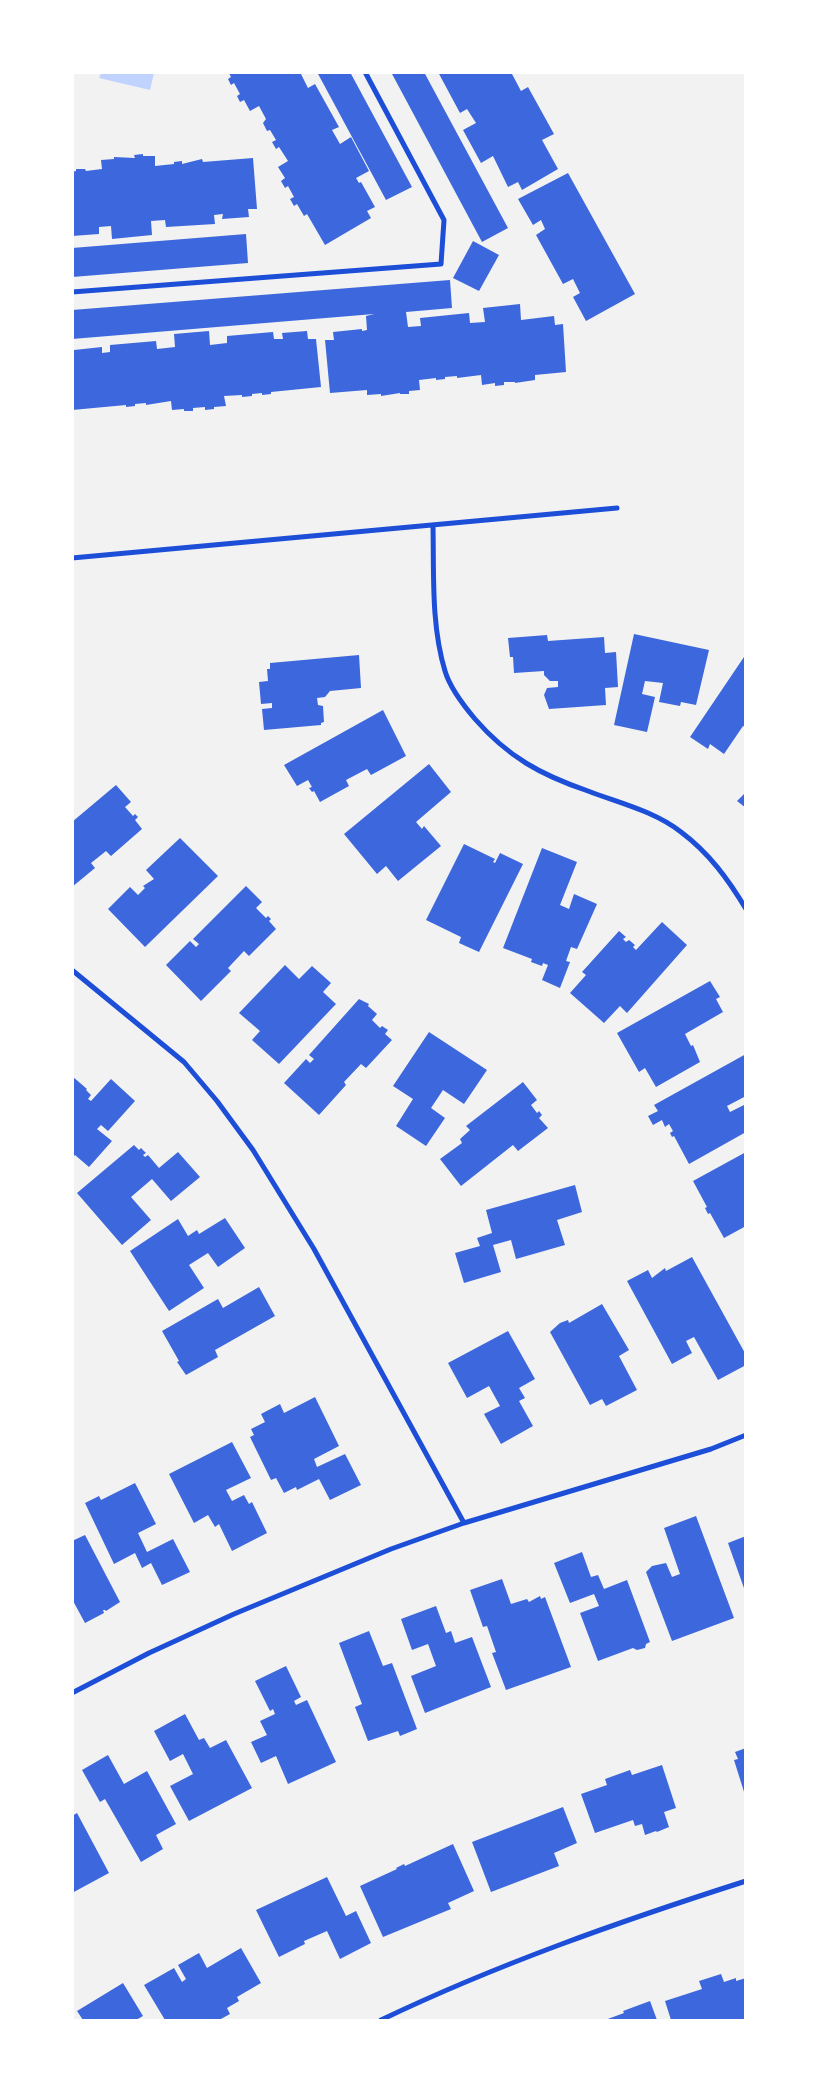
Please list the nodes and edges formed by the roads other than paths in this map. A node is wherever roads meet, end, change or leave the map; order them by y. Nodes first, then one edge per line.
1 (365, 72) edge
2 (72, 292) edge
3 (617, 508) dead end
4 (433, 525) junction
5 (72, 558) edge
6 (746, 910) edge
7 (72, 970) edge
8 (746, 1435) edge
9 (464, 1523) junction
10 (72, 1693) edge
11 (746, 1881) edge
12 (381, 2020) edge

1 - 2 street
3 - 4 street
4 - 5 street
4 - 6 street
7 - 9 street
8 - 9 street
9 - 10 street
11 - 12 street

